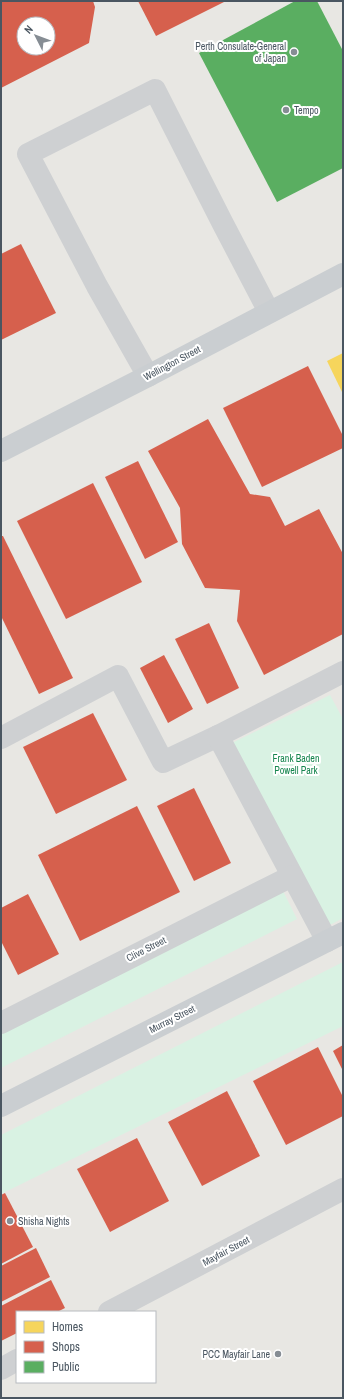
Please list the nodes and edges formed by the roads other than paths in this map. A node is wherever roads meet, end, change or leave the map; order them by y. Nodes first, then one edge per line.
1 (343, 274) edge
2 (269, 312) junction
3 (148, 376) junction
4 (1, 451) edge
5 (343, 672) edge
6 (218, 736) junction
7 (1, 738) edge
8 (292, 876) junction
9 (335, 937) edge
10 (1, 1023) edge
11 (1, 1106) edge
12 (343, 1190) edge
13 (111, 1311) edge
14 (16, 1361) edge
15 (1, 1369) edge

1 - 2 main road, Wellington Street
2 - 3 main road, Wellington Street
2 - 3 street
3 - 4 main road, Wellington Street
5 - 6 street
6 - 7 street
6 - 8 street
8 - 9 street
8 - 10 street, Clive Street
9 - 11 main road, Murray Street
12 - 13 street, Mayfair Street
14 - 15 street

